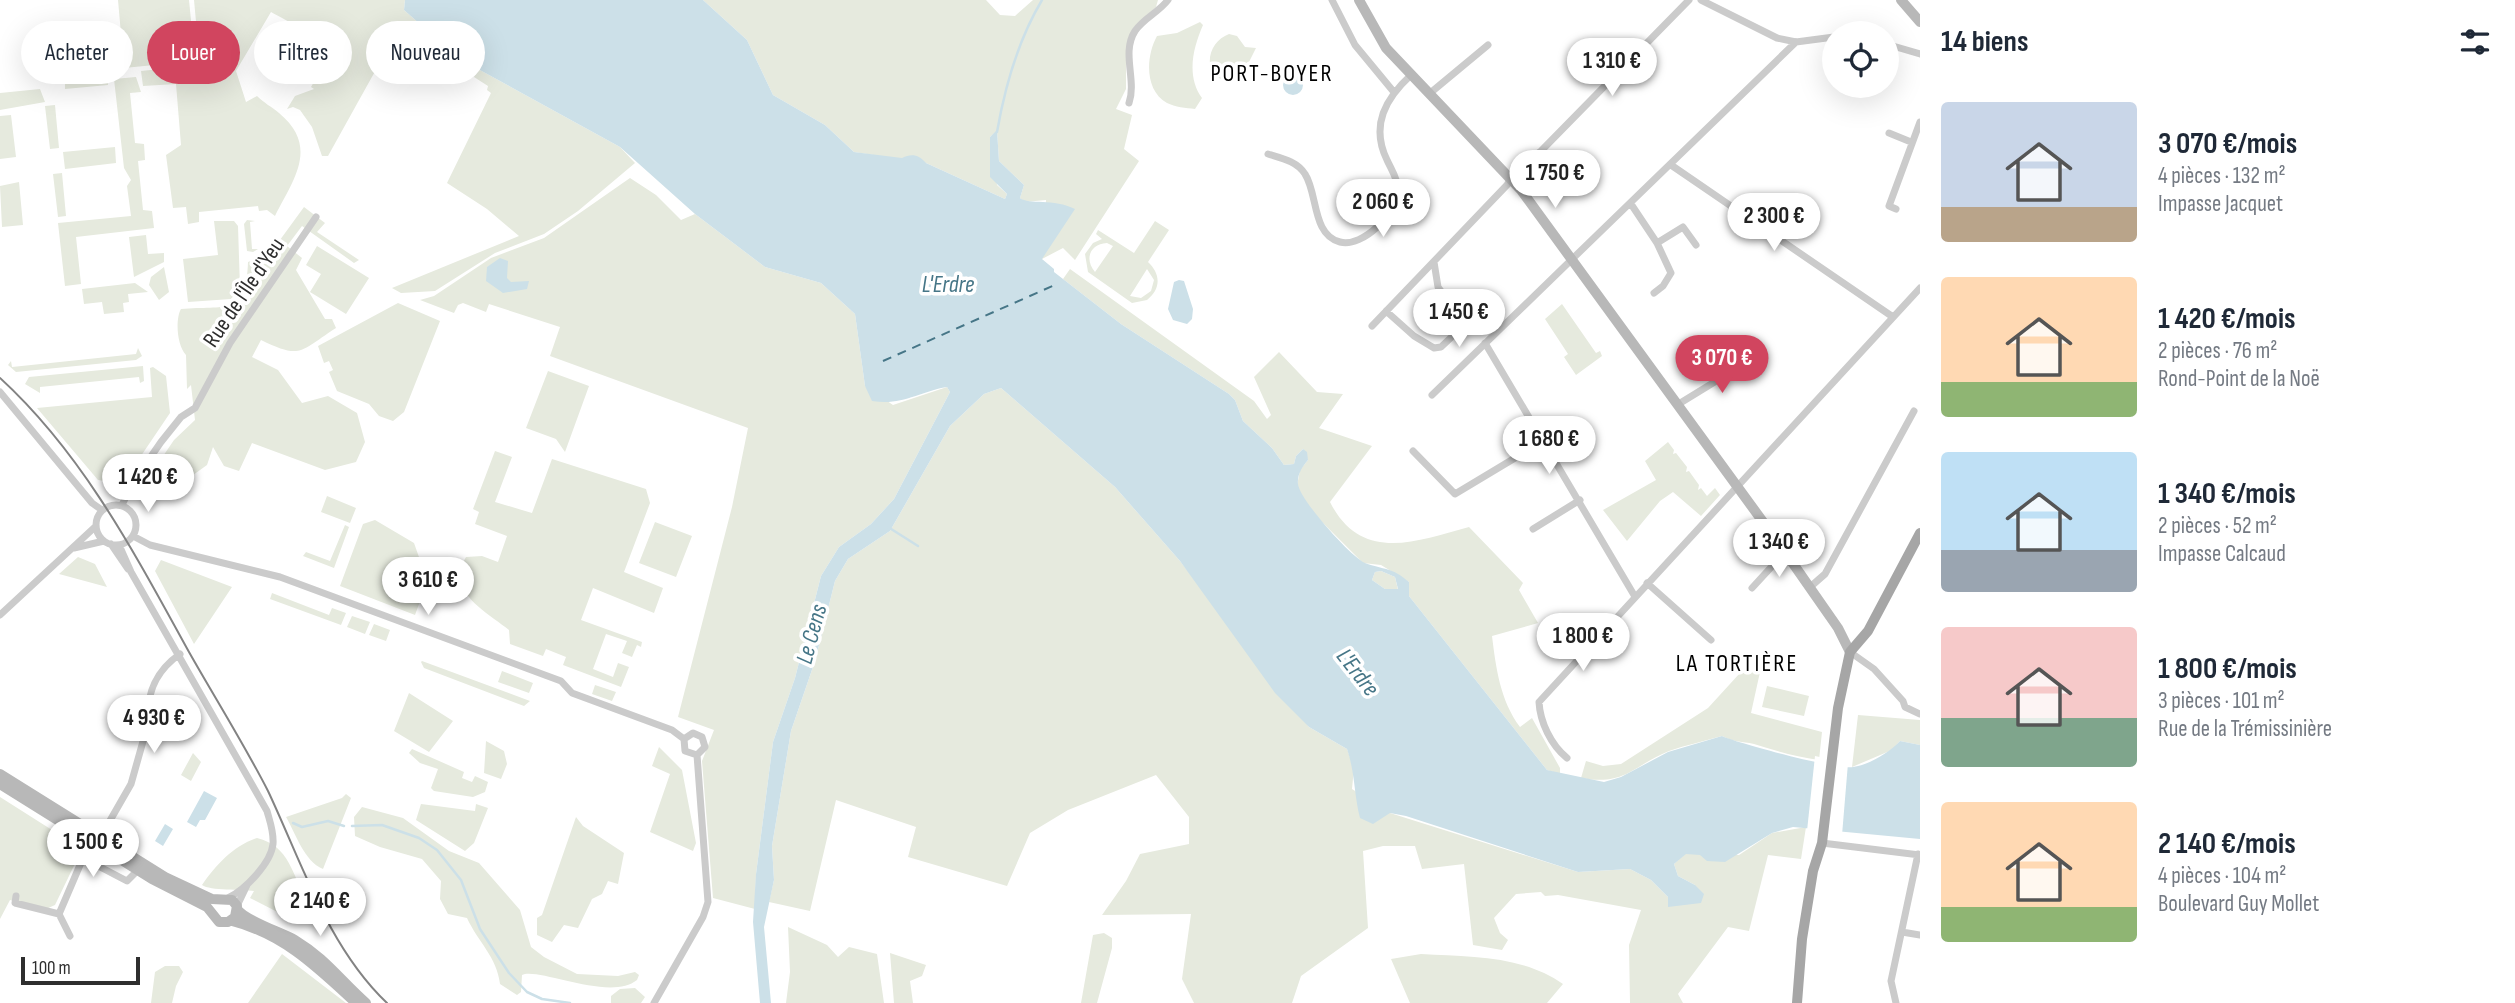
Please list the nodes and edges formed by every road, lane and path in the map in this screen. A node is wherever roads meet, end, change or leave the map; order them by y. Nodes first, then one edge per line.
1 (1168, 0) edge
2 (1332, 0) edge
3 (1359, 0) edge
4 (1689, 0) edge
5 (1702, 0) edge
6 (1901, 0) edge
7 (1920, 22) edge
8 (1822, 39) edge
9 (1796, 42) junction
10 (1488, 45) dead end
11 (1899, 48) edge
12 (1920, 54) edge
13 (1411, 75) junction
14 (1393, 90) junction
15 (1429, 94) junction
16 (1129, 103) dead end
17 (1920, 122) edge
18 (1889, 133) dead end
19 (1911, 142) junction
20 (1268, 154) dead end
21 (1671, 165) junction
22 (1512, 179) junction
23 (1630, 204) junction
24 (1896, 209) dead end
25 (316, 217) dead end
26 (1657, 243) junction
27 (1696, 245) dead end
28 (1571, 261) junction
29 (1434, 262) junction
30 (1920, 288) edge
31 (1654, 293) dead end
32 (1386, 312) junction
33 (1893, 317) junction
34 (1372, 326) dead end
35 (1485, 343) junction
36 (1752, 359) dead end
37 (0, 392) edge
38 (1432, 396) dead end
39 (1677, 405) junction
40 (1914, 411) dead end
41 (1545, 440) junction
42 (1413, 451) dead end
43 (1736, 486) junction
44 (1580, 500) junction
45 (93, 503) junction
46 (122, 505) junction
47 (102, 510) junction
48 (96, 522) junction
49 (1533, 529) dead end
50 (1920, 533) edge
51 (132, 536) junction
52 (111, 543) junction
53 (1917, 545) edge
54 (70, 550) junction
55 (1785, 552) junction
56 (1647, 583) junction
57 (1752, 588) dead end
58 (1809, 588) junction
59 (1634, 596) junction
60 (0, 615) edge
61 (1711, 640) dead end
62 (1850, 652) junction
63 (180, 654) junction
64 (1920, 714) edge
65 (684, 739) junction
66 (697, 755) junction
67 (1567, 758) dead end
68 (0, 774) edge
69 (0, 784) edge
70 (100, 838) junction
71 (1822, 840) junction
72 (1919, 855) edge
73 (138, 870) junction
74 (247, 884) junction
75 (16, 896) dead end
76 (223, 898) junction
77 (237, 908) junction
78 (212, 913) junction
79 (59, 914) junction
80 (232, 921) junction
81 (1902, 932) junction
82 (1920, 935) edge
83 (70, 936) dead end
84 (356, 1003) edge
85 (366, 1003) edge
86 (654, 1003) edge
87 (1797, 1003) edge
88 (1896, 1003) edge

1 - 16 street
2 - 14 street
3 - 13 main road
4 - 22 street
5 - 9 street
6 - 7 main road
8 - 9 street
9 - 21 street
10 - 15 street
11 - 12 street
13 - 14 street
13 - 15 main road
14 - 20 street
15 - 22 main road
17 - 19 street
18 - 19 street
19 - 24 street
21 - 23 street
21 - 33 street
22 - 28 main road
22 - 29 street
23 - 26 street
23 - 28 street
25 - 46 street, Rue de l'Île d'Yeu
26 - 27 street
26 - 31 street
28 - 35 street
28 - 39 main road
29 - 32 street
29 - 32 street
30 - 33 street
32 - 34 street
33 - 43 street
35 - 38 street
35 - 41 street
36 - 39 street
37 - 45 street
39 - 43 main road
40 - 58 street
41 - 42 street
41 - 44 street
43 - 55 main road
43 - 56 street
44 - 49 street
44 - 59 street
45 - 47 street
45 - 48 street
46 - 47 street
46 - 51 street
47 - 48 street
48 - 52 street
48 - 54 street
50 - 53 main road
51 - 52 street
51 - 65 street
52 - 54 street
52 - 63 street
53 - 62 main road
54 - 60 street
55 - 57 street
55 - 58 main road
56 - 59 street
56 - 61 street
58 - 62 main road
59 - 67 street
62 - 64 street
62 - 71 main road
63 - 70 street
63 - 74 street
65 - 66 street
65 - 66 street
66 - 86 street
68 - 70 main road
69 - 73 main road
70 - 76 main road
71 - 72 street
71 - 87 main road
72 - 81 street
73 - 78 main road
73 - 79 street
74 - 76 street
74 - 77 street
75 - 79 street
76 - 77 main road
76 - 78 main road
77 - 80 main road
77 - 85 main road
78 - 80 main road
79 - 83 street
80 - 84 main road
81 - 82 street
81 - 88 street

